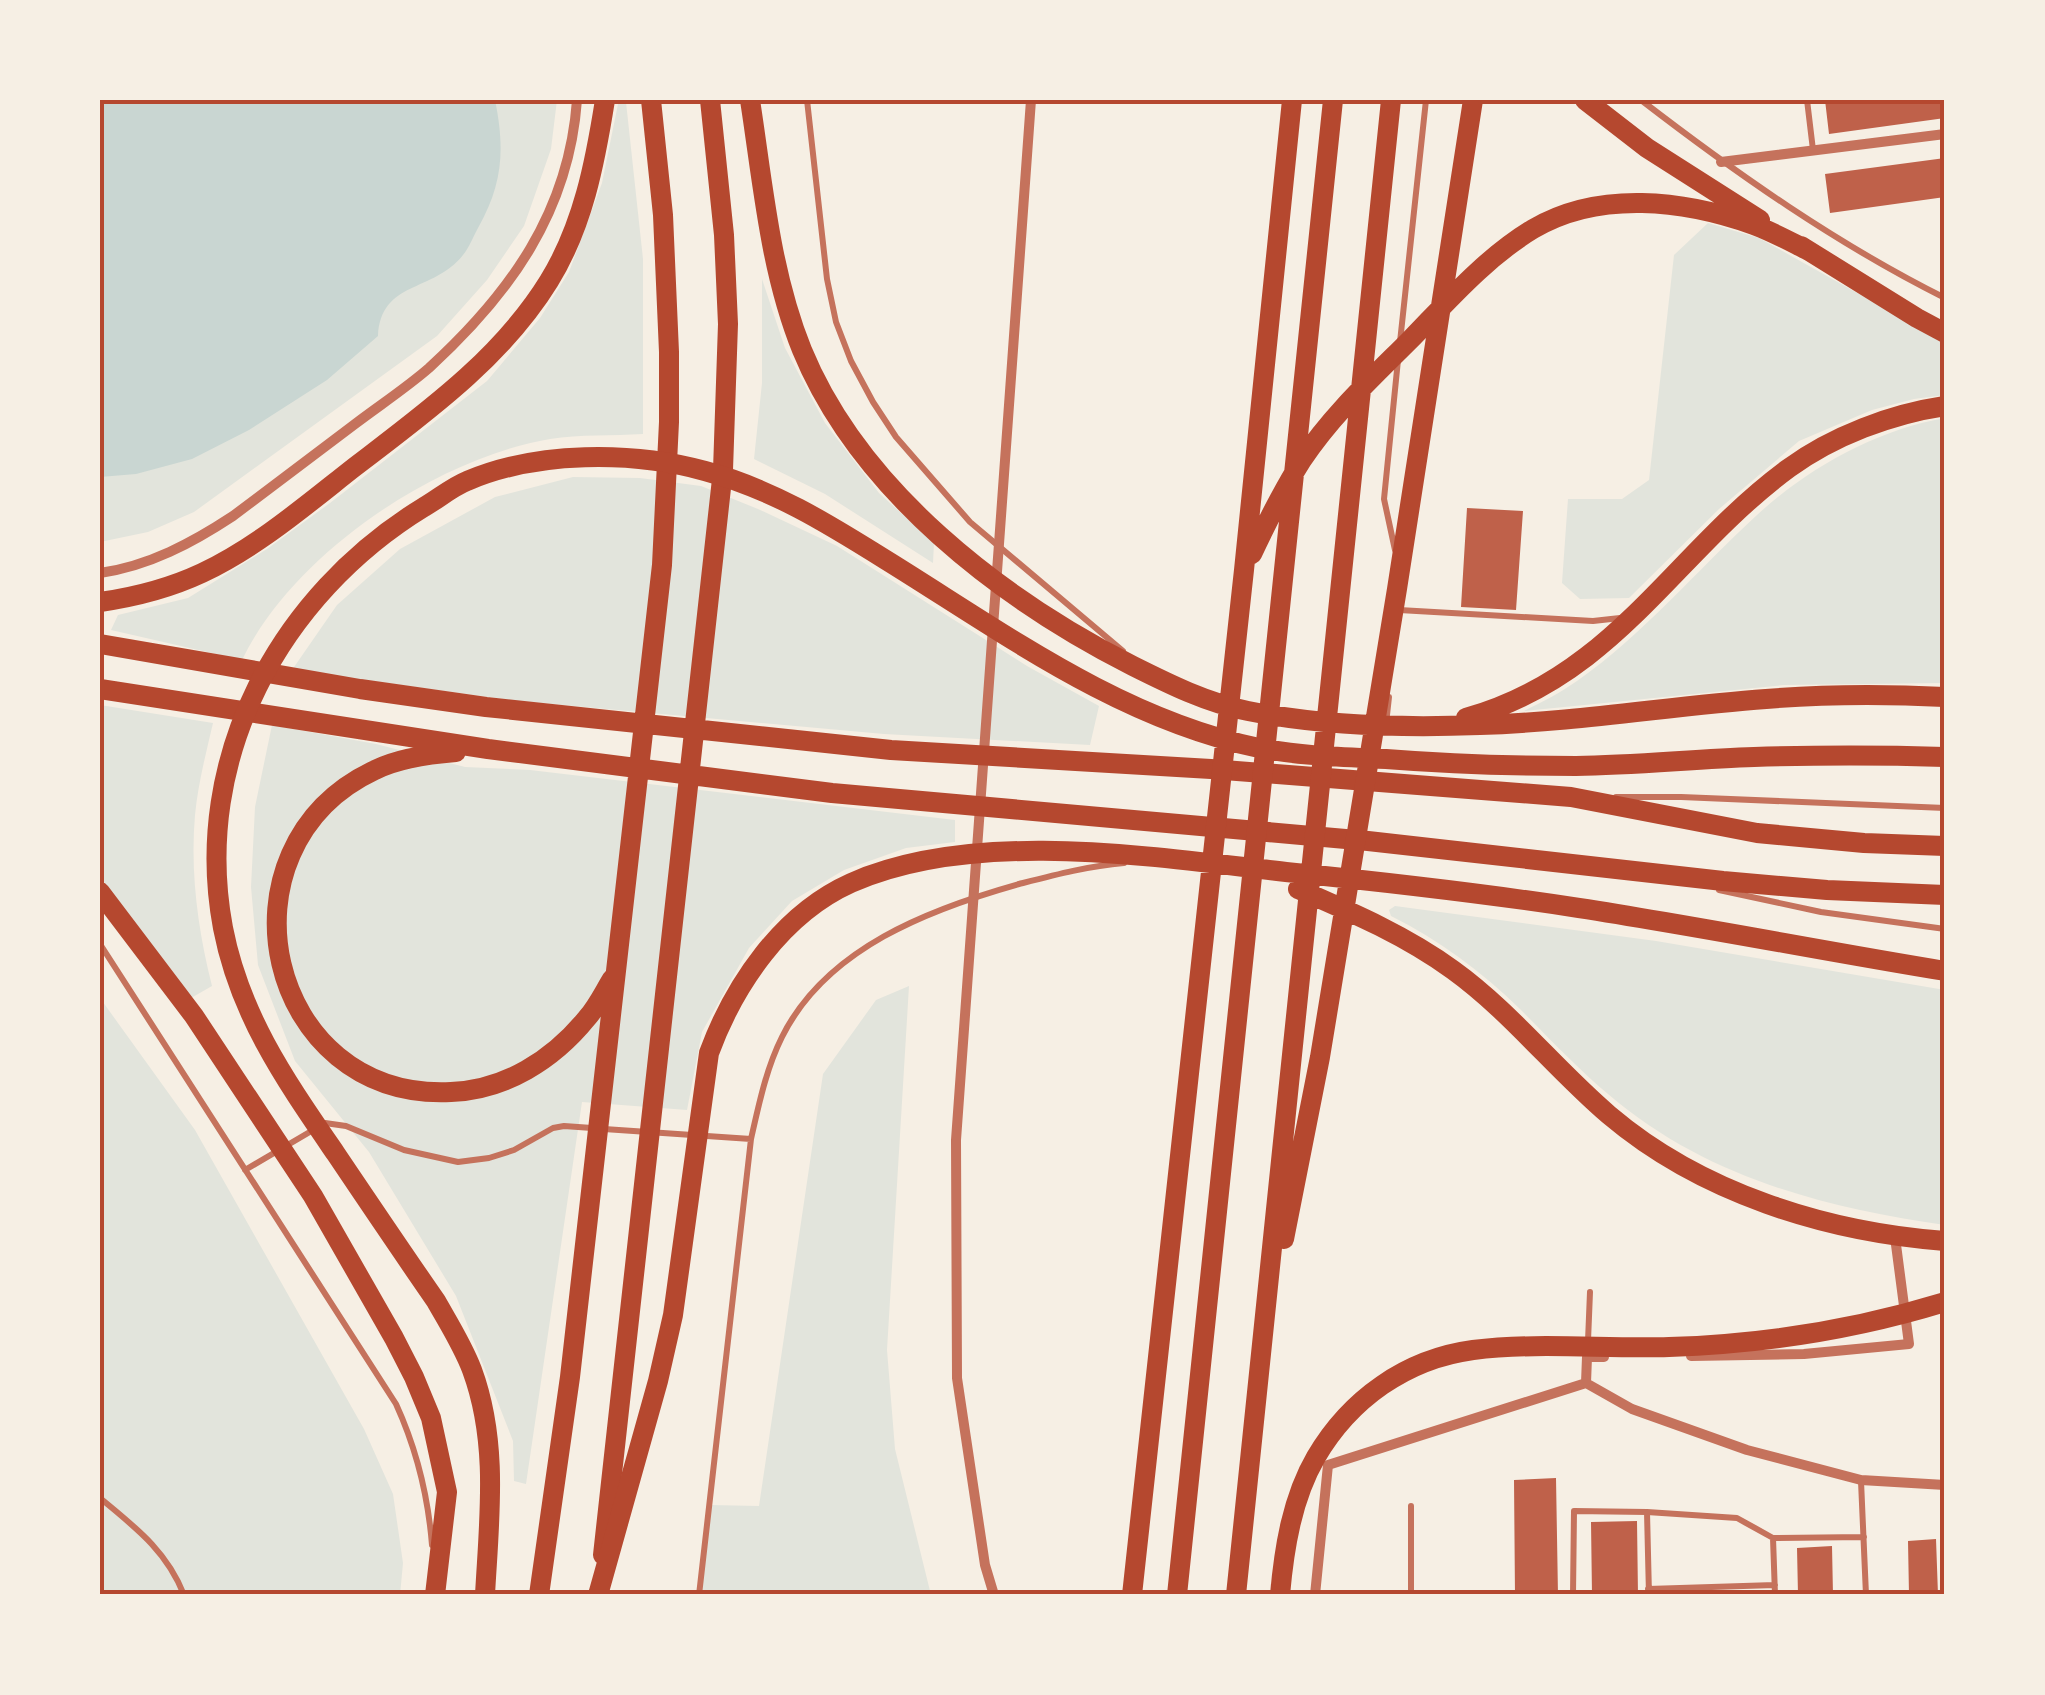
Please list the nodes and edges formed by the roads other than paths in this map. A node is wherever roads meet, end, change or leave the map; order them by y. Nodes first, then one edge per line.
1 (577, 100) edge
2 (604, 100) edge
3 (651, 100) edge
4 (710, 100) edge
5 (750, 100) edge
6 (807, 100) edge
7 (1031, 100) edge
8 (1292, 100) edge
9 (1333, 100) edge
10 (1391, 100) edge
11 (1426, 100) edge
12 (1473, 100) edge
13 (1585, 100) edge
14 (1641, 100) edge
15 (1807, 100) edge
16 (1945, 134) edge
17 (1813, 150) junction
18 (1721, 162) junction
19 (1809, 251) junction
20 (1945, 298) edge
21 (1945, 333) edge
22 (1945, 406) edge
23 (1244, 570) junction
24 (100, 572) edge
25 (100, 602) edge
26 (1644, 608) junction
27 (1399, 610) junction
28 (100, 644) edge
29 (1164, 682) junction
30 (100, 688) edge
31 (1945, 698) edge
32 (1386, 725) junction
33 (1432, 726) junction
34 (488, 749) junction
35 (1300, 754) junction
36 (1945, 757) edge
37 (1211, 768) junction
38 (1571, 797) junction
39 (1945, 808) edge
40 (1945, 846) edge
41 (1184, 860) junction
42 (1235, 866) junction
43 (1620, 871) junction
44 (100, 892) edge
45 (1945, 895) edge
46 (1945, 929) edge
47 (100, 944) edge
48 (1945, 971) edge
49 (615, 974) junction
50 (751, 1139) junction
51 (245, 1170) junction
52 (1895, 1237) junction
53 (1945, 1241) edge
54 (1590, 1292) dead end
55 (1945, 1302) edge
56 (1263, 1334) junction
57 (1587, 1357) junction
58 (1586, 1383) junction
59 (1860, 1480) junction
60 (1945, 1485) edge
61 (100, 1498) edge
62 (1412, 1506) dead end
63 (1647, 1512) junction
64 (1864, 1537) junction
65 (1774, 1538) junction
66 (1775, 1586) junction
67 (1675, 1591) edge
68 (598, 1592) edge
69 (1648, 1592) edge
70 (184, 1595) edge
71 (434, 1595) edge
72 (486, 1595) edge
73 (539, 1595) edge
74 (699, 1595) edge
75 (994, 1595) edge
76 (1132, 1595) edge
77 (1177, 1595) edge
78 (1236, 1595) edge
79 (1280, 1595) edge
80 (1315, 1595) edge
81 (1411, 1595) edge
82 (1573, 1595) edge
83 (1775, 1595) edge
84 (1866, 1595) edge

1 - 24 street
2 - 25 main road
3 - 49 main road
4 - 68 main road
5 - 29 main road
6 - 29 lane
7 - 75 street
8 - 23 main road
9 - 77 main road
10 - 56 main road
11 - 27 lane
12 - 56 main road
13 - 19 main road
14 - 18 lane
15 - 17 lane
16 - 17 street
17 - 18 street
18 - 20 lane
19 - 21 main road
19 - 23 main road
22 - 26 main road
23 - 76 main road
26 - 27 lane
26 - 33 main road
27 - 32 lane
28 - 37 main road
29 - 32 main road
30 - 34 main road
31 - 33 main road
32 - 33 main road
34 - 43 main road
34 - 49 main road
35 - 36 main road
35 - 37 main road
35 - 72 main road
37 - 38 main road
38 - 39 lane
38 - 40 main road
41 - 42 main road
41 - 50 lane
41 - 68 main road
42 - 48 main road
42 - 52 main road
43 - 45 main road
43 - 46 lane
44 - 71 main road
47 - 51 lane
49 - 73 main road
50 - 51 lane
50 - 74 lane
51 - 71 lane
52 - 53 main road
52 - 57 street
54 - 57 lane
55 - 79 main road
56 - 78 main road
57 - 58 street
58 - 59 street
58 - 80 street
59 - 60 street
59 - 64 lane
61 - 70 lane
62 - 81 lane
63 - 65 lane
63 - 69 lane
63 - 82 lane
64 - 65 lane
64 - 84 lane
65 - 66 lane
66 - 67 lane
66 - 83 lane
67 - 69 lane

